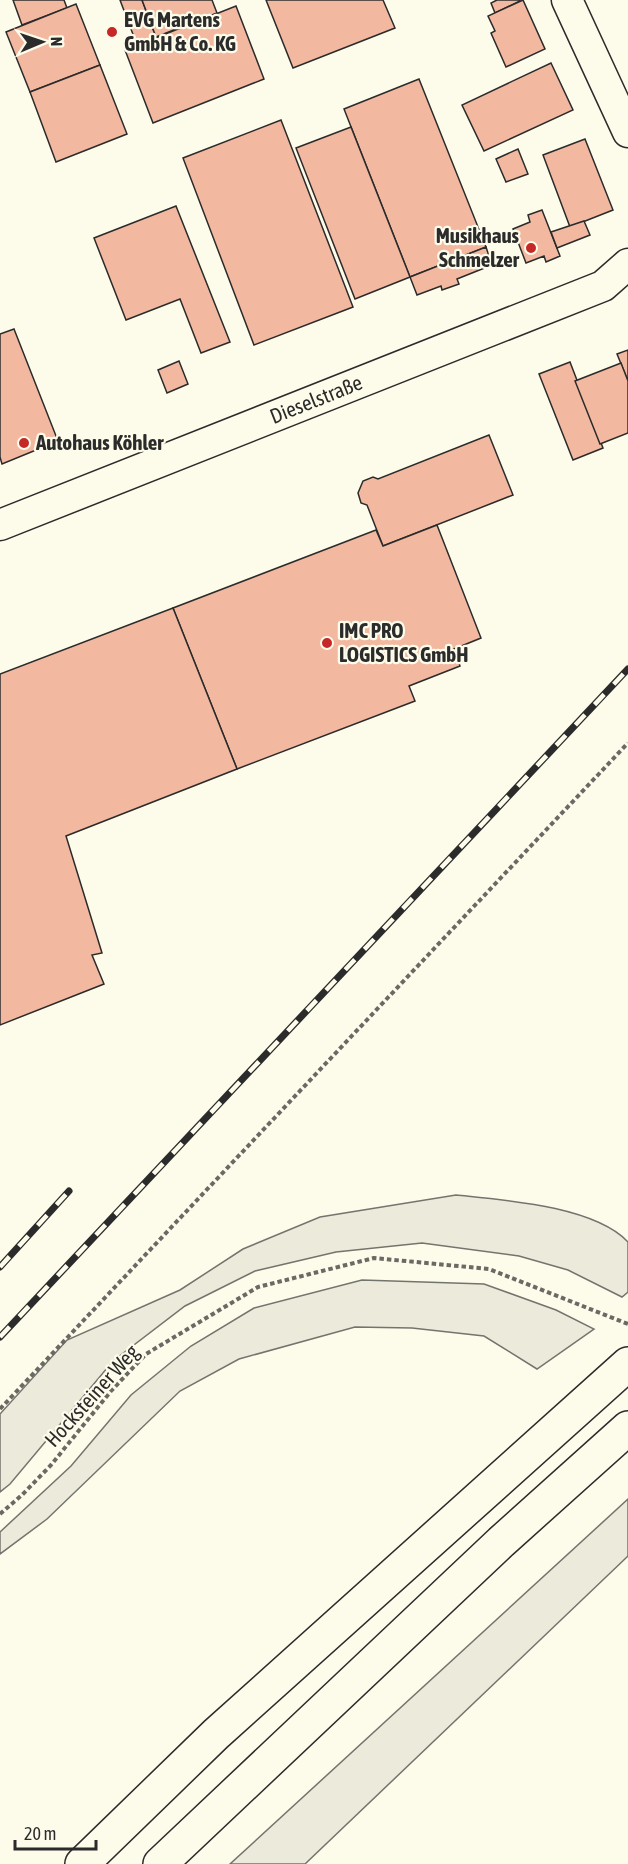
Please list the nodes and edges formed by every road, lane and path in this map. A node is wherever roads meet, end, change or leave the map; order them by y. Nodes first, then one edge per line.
1 (567, 0) edge
2 (628, 132) edge
3 (628, 264) edge
4 (0, 525) edge
5 (628, 743) edge
6 (628, 1324) edge
7 (628, 1364) edge
8 (0, 1409) edge
9 (628, 1428) edge
10 (0, 1514) edge
11 (82, 1864) edge
12 (160, 1864) edge

1 - 2 street
3 - 4 street, Dieselstraße
5 - 8 path
6 - 10 path, Hocksteiner Weg
7 - 11 highway
9 - 12 highway

